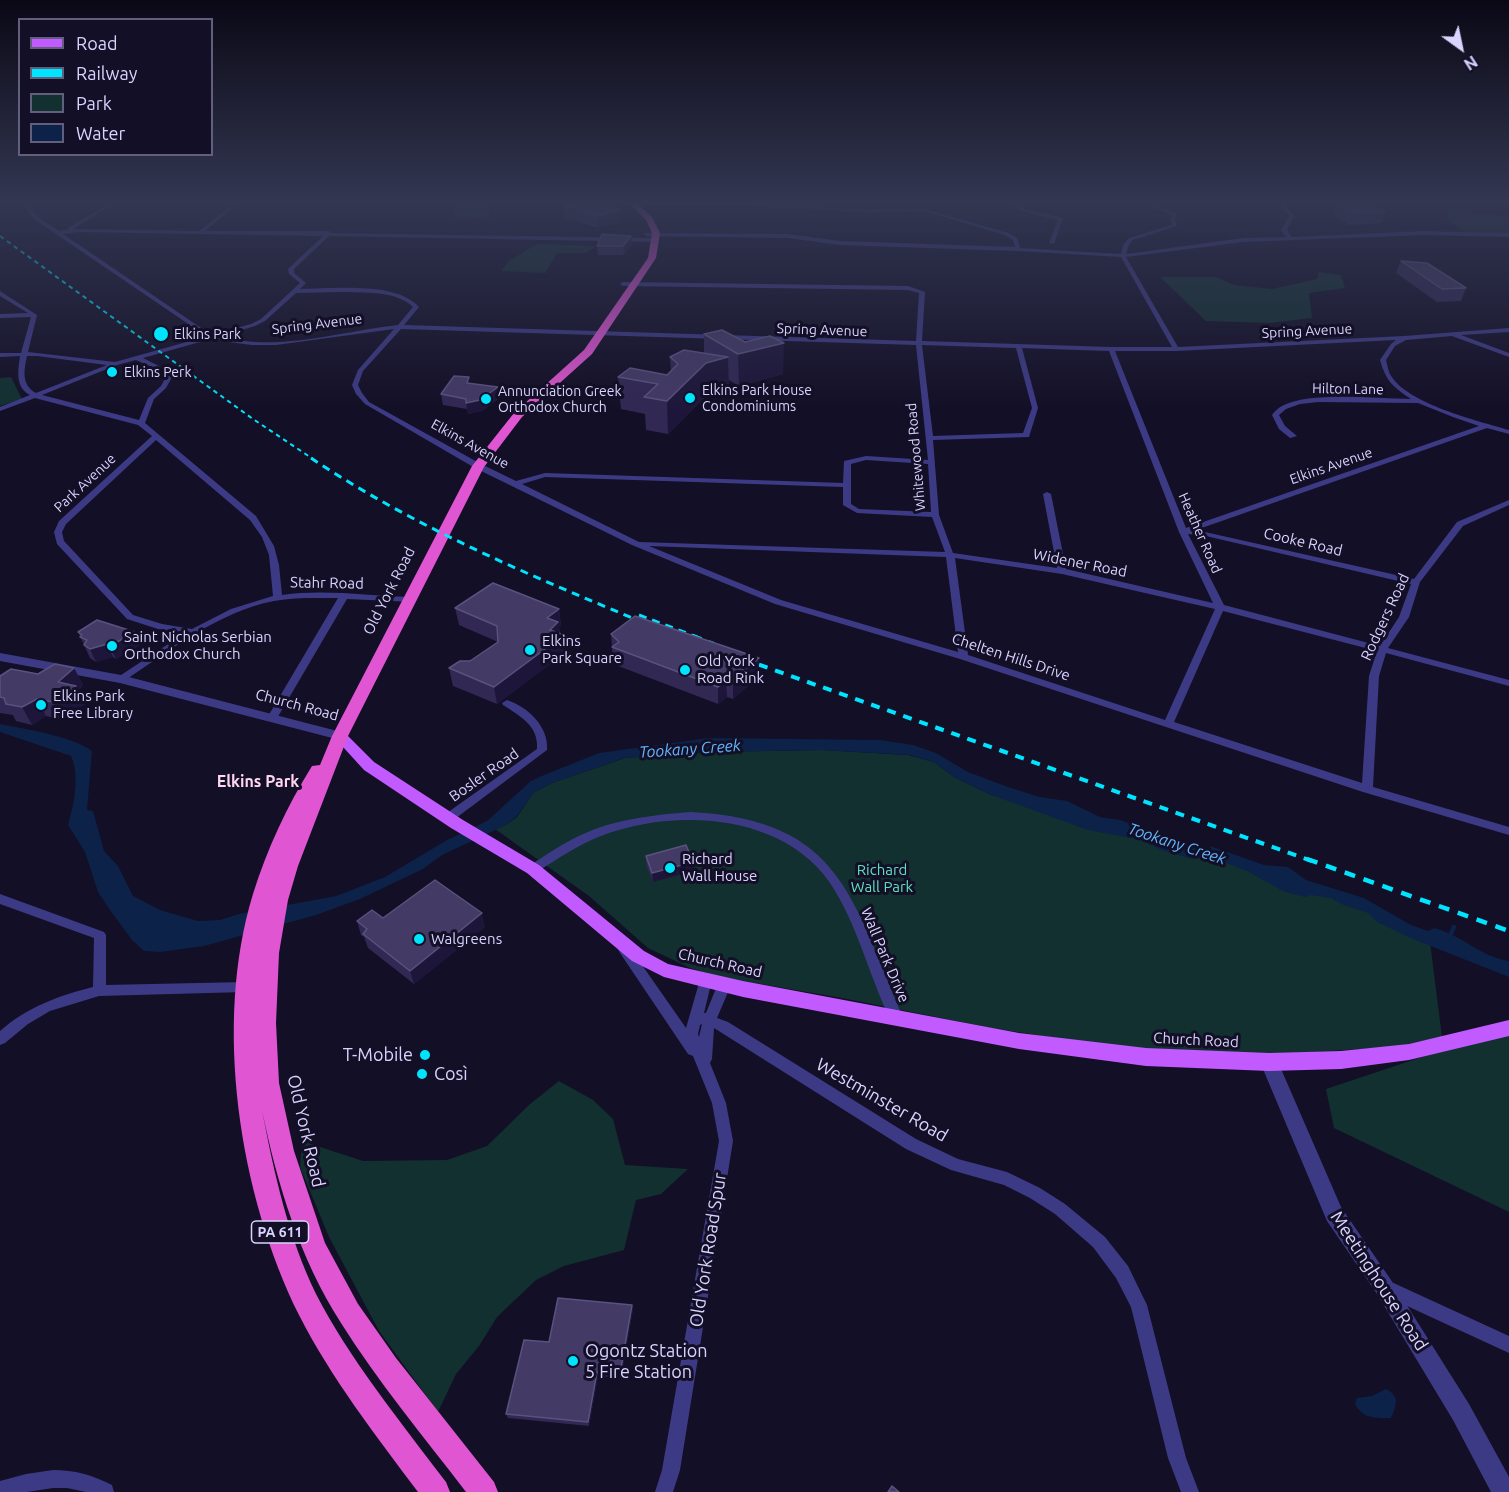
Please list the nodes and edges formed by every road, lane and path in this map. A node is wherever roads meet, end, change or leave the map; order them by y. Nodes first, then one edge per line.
1 (117, 273) edge
2 (291, 273) edge
3 (631, 273) edge
4 (643, 273) edge
5 (1132, 273) edge
6 (623, 284) junction
7 (636, 284) junction
8 (296, 291) junction
9 (0, 293) edge
10 (34, 315) junction
11 (0, 316) edge
12 (399, 327) junction
13 (1509, 330) edge
14 (1450, 334) junction
15 (595, 335) junction
16 (215, 337) junction
17 (1404, 338) junction
18 (918, 345) junction
19 (1019, 347) junction
20 (1176, 349) junction
21 (1111, 350) junction
22 (25, 355) junction
23 (1509, 355) edge
24 (0, 356) edge
25 (137, 358) junction
26 (100, 361) junction
27 (116, 364) junction
28 (38, 396) junction
29 (1418, 401) junction
30 (0, 409) edge
31 (141, 423) junction
32 (1488, 425) junction
33 (1509, 432) edge
34 (156, 436) junction
35 (1293, 436) dead end
36 (929, 438) junction
37 (932, 462) junction
38 (478, 466) junction
39 (514, 484) junction
40 (847, 484) junction
41 (1047, 494) dead end
42 (1509, 502) edge
43 (935, 516) junction
44 (1183, 532) junction
45 (635, 543) junction
46 (950, 555) junction
47 (1062, 571) junction
48 (1416, 582) junction
49 (278, 598) junction
50 (343, 598) junction
51 (410, 600) junction
52 (1220, 607) junction
53 (194, 632) junction
54 (1382, 650) junction
55 (0, 657) edge
56 (963, 657) junction
57 (121, 679) junction
58 (1509, 683) edge
59 (507, 703) dead end
60 (272, 718) junction
61 (1168, 724) junction
62 (340, 736) junction
63 (1367, 789) junction
64 (453, 821) junction
65 (1509, 831) edge
66 (533, 869) junction
67 (0, 899) edge
68 (264, 929) junction
69 (615, 937) junction
70 (715, 983) junction
71 (245, 987) junction
72 (99, 992) junction
73 (896, 1017) junction
74 (701, 1021) junction
75 (1509, 1028) edge
76 (0, 1038) edge
77 (1269, 1062) junction
78 (706, 1068) junction
79 (1384, 1287) junction
80 (1509, 1345) edge
81 (671, 1470) junction
82 (0, 1490) edge
83 (105, 1492) edge
84 (436, 1492) edge
85 (484, 1492) edge
86 (655, 1492) edge
87 (664, 1492) edge
88 (674, 1492) edge
89 (1190, 1492) edge
90 (1504, 1492) edge

1 - 16 street, Spring Avenue
2 - 8 street
3 - 6 highway, Old York Road / PA 611
4 - 7 highway, Old York Road / PA 611
5 - 20 street
6 - 7 street
6 - 15 highway, Old York Road / PA 611
7 - 15 highway, Old York Road / PA 611
7 - 18 street, Whitewood Road
8 - 12 street, Elkins Avenue
8 - 16 street
9 - 10 street
10 - 11 street
10 - 22 street
12 - 15 street, Spring Avenue
12 - 16 street, Spring Avenue
12 - 38 street, Elkins Avenue
13 - 14 street, Spring Avenue
14 - 17 street, Spring Avenue
14 - 23 street
15 - 18 street, Spring Avenue
15 - 38 highway, Old York Road / PA 611
16 - 25 street
17 - 20 street, Spring Avenue
17 - 29 street
18 - 19 street, Spring Avenue
18 - 36 street, Whitewood Road
19 - 21 street, Spring Avenue
19 - 36 street
20 - 21 street, Spring Avenue
21 - 44 street, Heather Road
22 - 24 street
22 - 26 street
22 - 28 street
25 - 26 street
25 - 27 street
25 - 31 street
26 - 27 street
27 - 28 street
28 - 30 street
28 - 31 street
29 - 32 street
29 - 35 street, Hilton Lane
31 - 34 street
32 - 33 street
32 - 44 street, Elkins Avenue
34 - 49 street
34 - 53 street, Park Avenue
36 - 37 street, Whitewood Road
37 - 40 street
37 - 43 street, Whitewood Road
38 - 39 street, Elkins Avenue
38 - 51 highway, Old York Road / PA 611
39 - 40 street, Elkins Avenue
39 - 45 street, Chelten Hills Drive
40 - 43 street
41 - 47 street
42 - 48 street, Rodgers Road
43 - 46 street, Whitewood Road
44 - 48 street, Cooke Road
44 - 52 street, Heather Road
45 - 46 street, Widener Road
45 - 56 street, Chelten Hills Drive
46 - 47 street, Widener Road
46 - 56 street, Whitewood Road
47 - 52 street, Widener Road
48 - 54 street, Rodgers Road
49 - 50 street, Stahr Road
49 - 53 street, Stahr Road
50 - 51 street, Stahr Road
50 - 60 street
51 - 62 highway, Old York Road / PA 611
52 - 54 street, Widener Road
52 - 61 street
53 - 57 street, Stahr Road
54 - 58 street, Widener Road
54 - 63 street, Rodgers Road
55 - 57 street, Church Road
56 - 61 street, Chelten Hills Drive
57 - 60 street, Church Road
59 - 64 street, Bosler Road
60 - 62 street, Church Road
61 - 63 street, Chelten Hills Drive
62 - 64 main road, Church Road
62 - 68 highway, Old York Road / PA 611
63 - 65 street, Chelten Hills Drive
64 - 66 main road, Church Road
66 - 69 main road, Church Road
66 - 73 street, Wall Park Drive
67 - 72 street
68 - 71 highway, Old York Road / PA 611
68 - 85 highway, Old York Road / PA 611
69 - 70 main road, Church Road
69 - 78 street, Old York Road Spur
70 - 73 main road, Church Road
70 - 74 street, Old York Road Spur
71 - 72 street
71 - 84 highway, Old York Road / PA 611
72 - 76 street
73 - 77 main road, Church Road
74 - 78 street, Old York Road Spur
74 - 89 street, Westminster Road
75 - 77 main road, Church Road
77 - 79 street, Meetinghouse Road
78 - 81 street, Old York Road Spur
79 - 80 street
79 - 90 street, Meetinghouse Road
81 - 86 street, Old York Road Spur
81 - 87 street, Old York Road Spur
81 - 88 street
82 - 83 street

